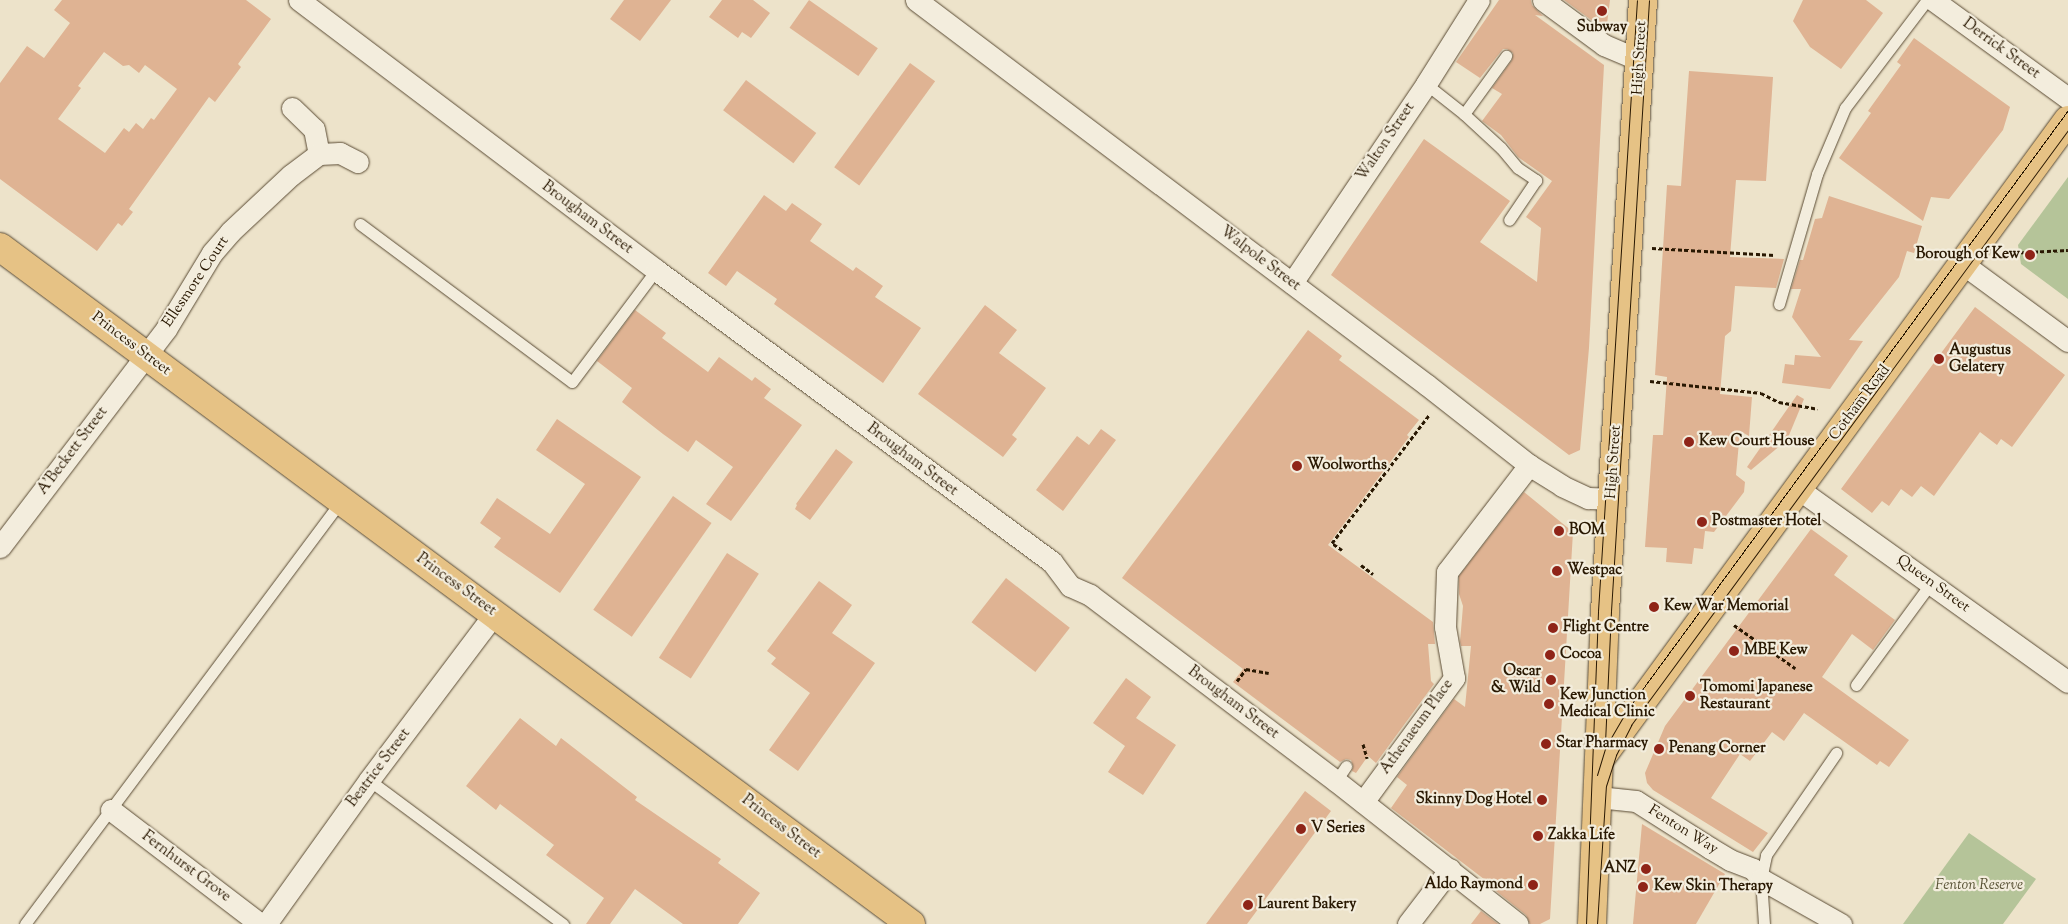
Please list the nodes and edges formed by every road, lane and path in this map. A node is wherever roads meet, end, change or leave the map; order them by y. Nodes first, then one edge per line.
1 (299, 0) edge
2 (916, 0) edge
3 (1479, 0) edge
4 (1543, 0) edge
5 (1643, 0) edge
6 (1927, 0) edge
7 (1933, 0) edge
8 (1506, 56) dead end
9 (1639, 60) junction
10 (1426, 84) junction
11 (2068, 98) edge
12 (292, 108) dead end
13 (1464, 114) junction
14 (2068, 120) edge
15 (319, 154) junction
16 (358, 162) dead end
17 (1509, 220) dead end
18 (360, 224) dead end
19 (0, 247) edge
20 (1629, 247) junction
21 (2068, 250) edge
22 (2008, 253) dead end
23 (1793, 256) junction
24 (1963, 264) junction
25 (656, 270) junction
26 (1292, 283) junction
27 (1779, 304) dead end
28 (2068, 341) edge
29 (146, 355) junction
30 (1650, 381) dead end
31 (1818, 410) dead end
32 (1430, 414) dead end
33 (1529, 465) junction
34 (1797, 488) junction
35 (1611, 499) junction
36 (341, 501) junction
37 (1, 544) edge
38 (1342, 550) dead end
39 (1362, 565) dead end
40 (1373, 574) dead end
41 (1931, 583) junction
42 (495, 613) junction
43 (1734, 625) dead end
44 (1794, 668) dead end
45 (1269, 673) dead end
46 (2068, 682) edge
47 (1234, 685) dead end
48 (1856, 685) dead end
49 (1363, 744) dead end
50 (1836, 752) dead end
51 (1366, 758) dead end
52 (1600, 759) junction
53 (369, 780) junction
54 (1598, 798) junction
55 (1362, 802) junction
56 (111, 810) junction
57 (1450, 869) junction
58 (1761, 879) junction
59 (25, 924) edge
60 (260, 924) edge
61 (266, 924) edge
62 (563, 924) edge
63 (911, 924) edge
64 (1408, 924) edge
65 (1518, 924) edge
66 (1592, 924) edge
67 (1764, 924) edge
68 (1841, 924) edge

1 - 25 street, Brougham Street
2 - 26 street, Walpole Street
3 - 10 street, Walton Street
4 - 9 street
5 - 9 main road, High Street
6 - 23 lane
7 - 11 street, Derrick Street
8 - 13 lane
9 - 20 main road, High Street
10 - 13 lane
10 - 26 street, Walton Street
12 - 15 street
13 - 17 lane
14 - 24 main road, Cotham Road
15 - 16 street
15 - 29 street, Ellesmore Court
18 - 25 lane
19 - 29 main road, Princess Street
20 - 23 path
20 - 35 main road, High Street
21 - 22 path
23 - 27 lane
24 - 28 street
24 - 34 main road, Cotham Road
25 - 55 street, Brougham Street
26 - 33 street, Walpole Street
29 - 36 main road, Princess Street
29 - 37 street, A'Beckett Street
30 - 31 path
32 - 38 path
33 - 35 street, Walpole Street
33 - 55 street, Athenaeum Place
34 - 41 street, Queen Street
34 - 52 main road, Cotham Road
35 - 52 main road, High Street
36 - 42 main road, Princess Street
36 - 56 lane
39 - 40 path
41 - 46 street, Queen Street
41 - 48 lane
42 - 53 street, Beatrice Street
42 - 63 main road, Princess Street
43 - 44 path
45 - 47 path
49 - 51 path
50 - 58 lane
52 - 54 main road, High Street
53 - 61 street, Beatrice Street
53 - 62 lane
54 - 58 street, Fenton Way
54 - 66 main road, High Street
55 - 57 street, Brougham Street
56 - 59 lane
56 - 60 street, Fernhurst Grove
57 - 64 street
57 - 65 street, Brougham Street
58 - 67 lane
58 - 68 street, Fenton Way

